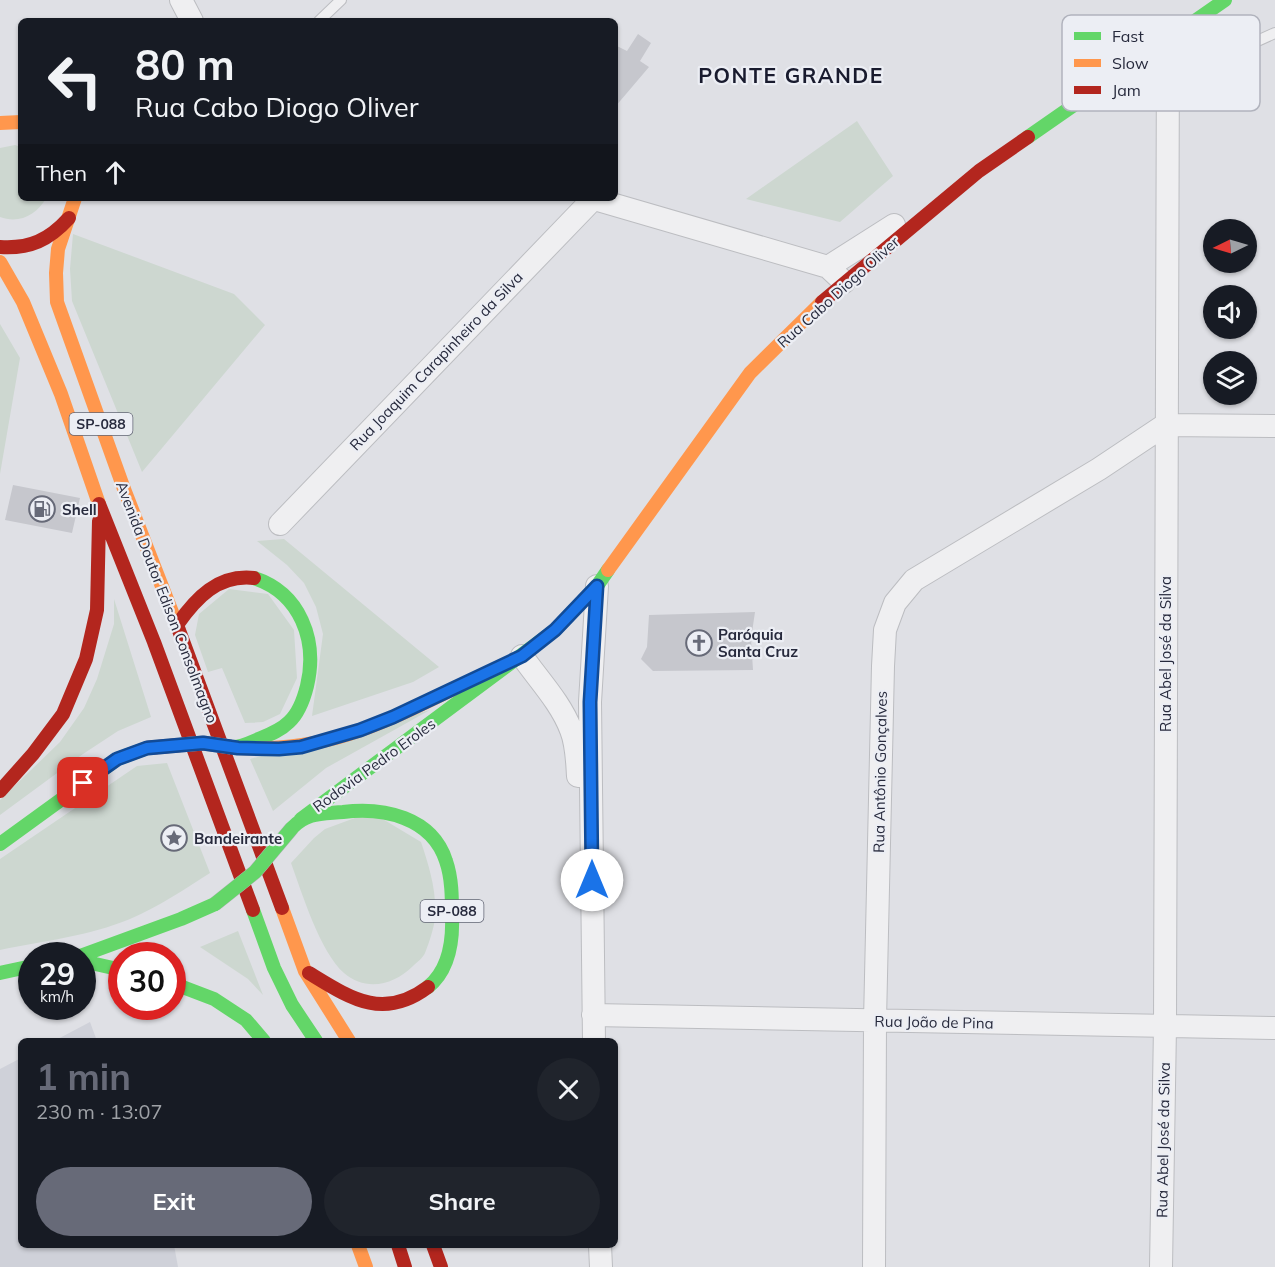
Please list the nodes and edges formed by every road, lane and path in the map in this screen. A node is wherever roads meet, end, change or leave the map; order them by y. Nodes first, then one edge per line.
1 (181, 0) edge
2 (341, 0) edge
3 (1225, 0) edge
4 (1205, 15) edge
5 (190, 18) edge
6 (322, 18) edge
7 (1275, 33) edge
8 (1260, 40) edge
9 (1067, 111) edge
10 (1166, 111) edge
11 (979, 171) joint
12 (74, 201) edge
13 (589, 201) edge
14 (602, 201) edge
15 (69, 219) junction
16 (0, 247) edge
17 (0, 262) edge
18 (836, 275) junction
19 (1165, 425) junction
20 (1275, 426) edge
21 (99, 504) junction
22 (280, 524) dead end
23 (597, 586) junction
24 (177, 625) junction
25 (522, 656) junction
26 (235, 748) junction
27 (0, 791) edge
28 (297, 823) junction
29 (0, 844) edge
30 (592, 880) junction
31 (96, 950) edge
32 (305, 970) junction
33 (186, 988) edge
34 (593, 1015) junction
35 (875, 1021) junction
36 (1165, 1026) junction
37 (1275, 1028) edge
38 (261, 1038) edge
39 (314, 1038) edge
40 (347, 1038) edge
41 (594, 1038) edge
42 (359, 1248) edge
43 (399, 1248) edge
44 (434, 1248) edge
45 (600, 1248) edge
46 (366, 1267) edge
47 (405, 1267) edge
48 (441, 1267) edge
49 (601, 1267) edge
50 (874, 1267) edge
51 (1161, 1267) edge

1 - 5 street
2 - 6 lane
3 - 4 main road
7 - 8 lane
9 - 11 main road
10 - 19 street, Rua Abel José da Silva
11 - 18 street
12 - 15 main road, Avenida Doutor Edison Consolmagno
13 - 22 street, Rua Joaquim Carapinheiro da Silva
14 - 18 street
15 - 16 main road
15 - 24 main road, Avenida Doutor Edison Consolmagno / SP-088
17 - 21 main road, Avenida Doutor Edison Consolmagno / SP-088
18 - 23 main road, Rua Cabo Diogo Oliver
19 - 20 street
19 - 35 street, Rua Antônio Gonçalves
19 - 36 street, Rua Abel José da Silva
21 - 27 main road, SP-088
21 - 39 main road, Avenida Doutor Edison Consolmagno
23 - 25 main road, Rua Cabo Diogo Oliver
23 - 30 street
24 - 26 main road
24 - 32 main road, Avenida Doutor Edison Consolmagno / SP-088
25 - 26 main road, Rodovia Pedro Eroles
25 - 28 main road, Rodovia Pedro Eroles
25 - 30 street
26 - 29 main road, Rodovia Pedro Eroles, bridge
28 - 31 main road, Rodovia Pedro Eroles, bridge
28 - 32 main road, SP-088
30 - 34 street
32 - 40 main road, Avenida Doutor Edison Consolmagno
33 - 38 main road
34 - 35 street, Rua João de Pina
34 - 41 street
35 - 36 street, Rua João de Pina
35 - 50 street, Rua Antônio Gonçalves
36 - 37 street, Rua João de Pina
36 - 51 street, Rua Abel José da Silva
42 - 46 main road
43 - 47 main road
44 - 48 main road
45 - 49 street

